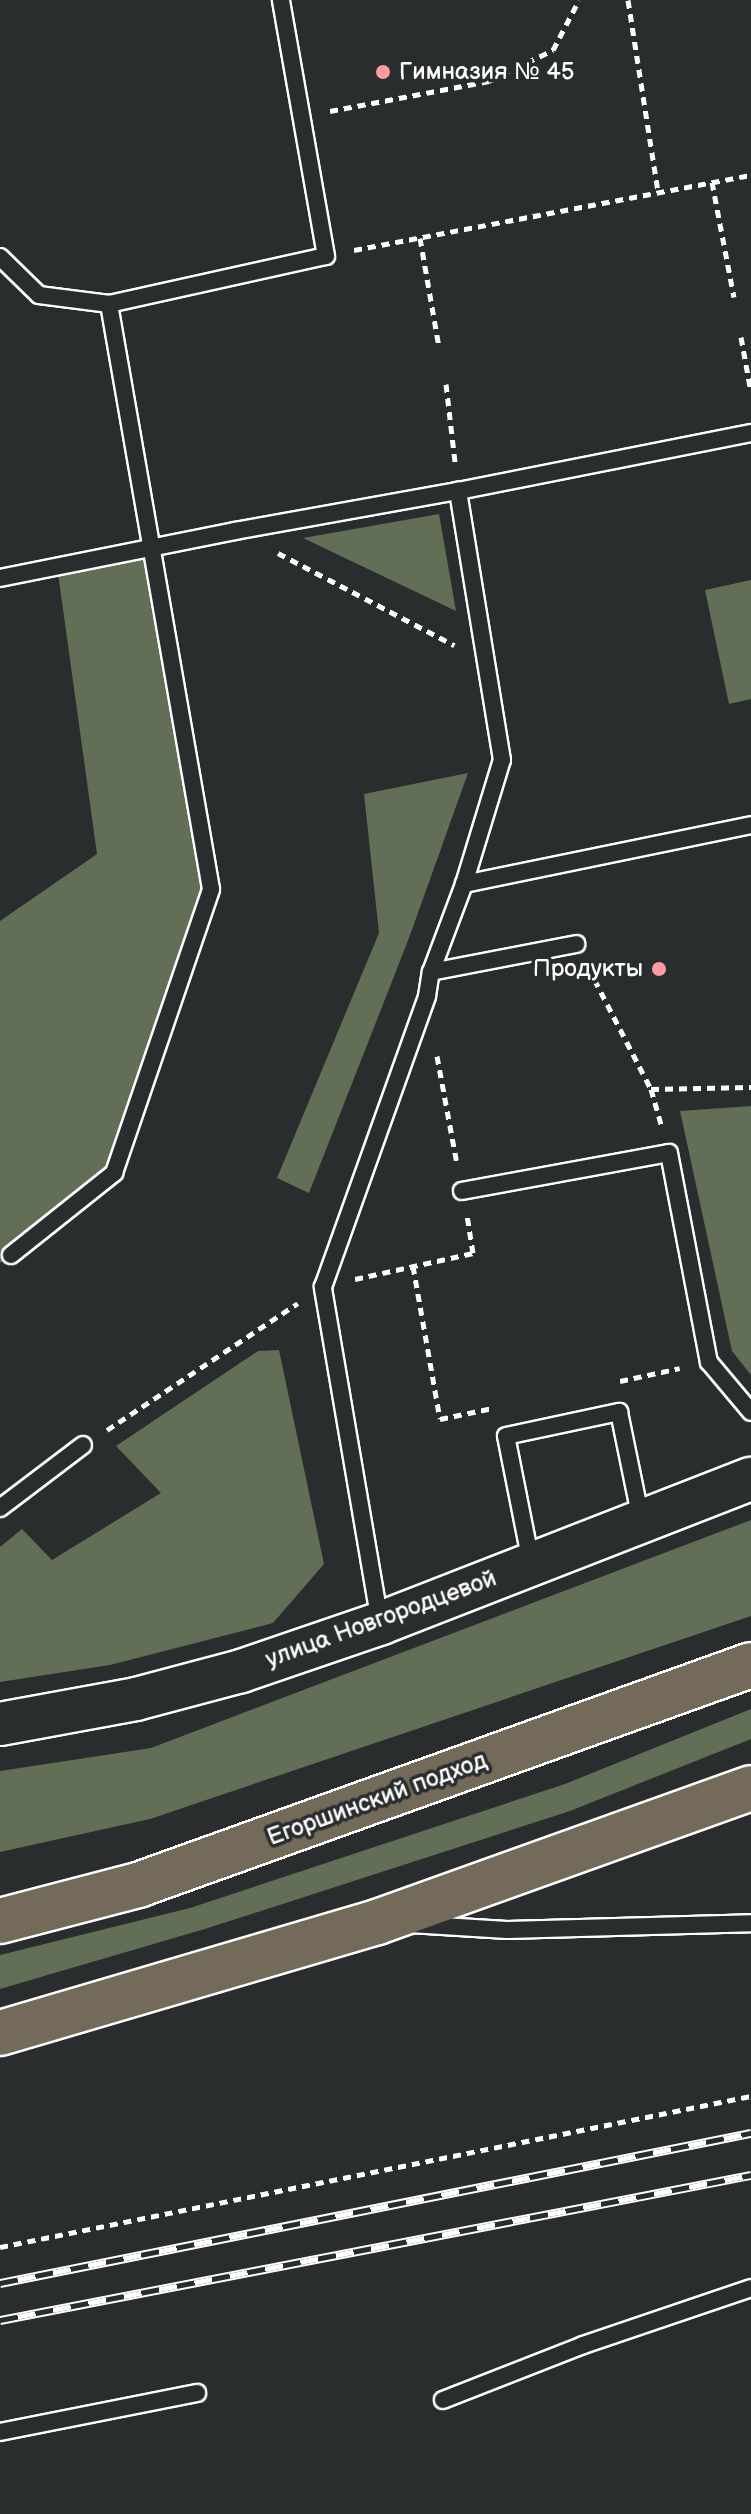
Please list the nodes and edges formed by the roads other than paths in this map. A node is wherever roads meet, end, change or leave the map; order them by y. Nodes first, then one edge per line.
1 (281, 0) edge
2 (0, 257) edge
3 (109, 304) junction
4 (751, 433) edge
5 (458, 491) junction
6 (154, 548) junction
7 (0, 578) edge
8 (751, 825) edge
9 (464, 884) junction
10 (576, 944) road end
11 (431, 972) junction
12 (462, 1191) dead end
13 (11, 1255) dead end
14 (751, 1412) edge
15 (83, 1445) dead end
16 (751, 1479) edge
17 (0, 1508) edge
18 (641, 1521) junction
19 (531, 1562) junction
20 (381, 1623) junction
21 (751, 1665) edge
22 (0, 1724) edge
23 (751, 1788) edge
24 (0, 1921) edge
25 (377, 1922) junction
26 (751, 1923) edge
27 (0, 2033) edge
28 (751, 2288) edge
29 (197, 2393) dead end
30 (443, 2400) dead end
31 (0, 2432) edge

1 - 3 lane
2 - 3 lane
3 - 6 lane
4 - 5 lane
5 - 6 lane
5 - 9 lane
6 - 7 lane
6 - 13 lane
8 - 9 lane
9 - 11 lane
10 - 11 lane
11 - 20 lane
12 - 14 lane
15 - 17 lane
16 - 18 street, улица Новгородцевой
18 - 19 street, улица Новгородцевой
18 - 19 lane
19 - 20 street, улица Новгородцевой
20 - 22 street, улица Новгородцевой
21 - 24 main road, Егоршинский подход
23 - 25 main road
25 - 26 lane
25 - 27 main road
28 - 30 lane
29 - 31 lane

